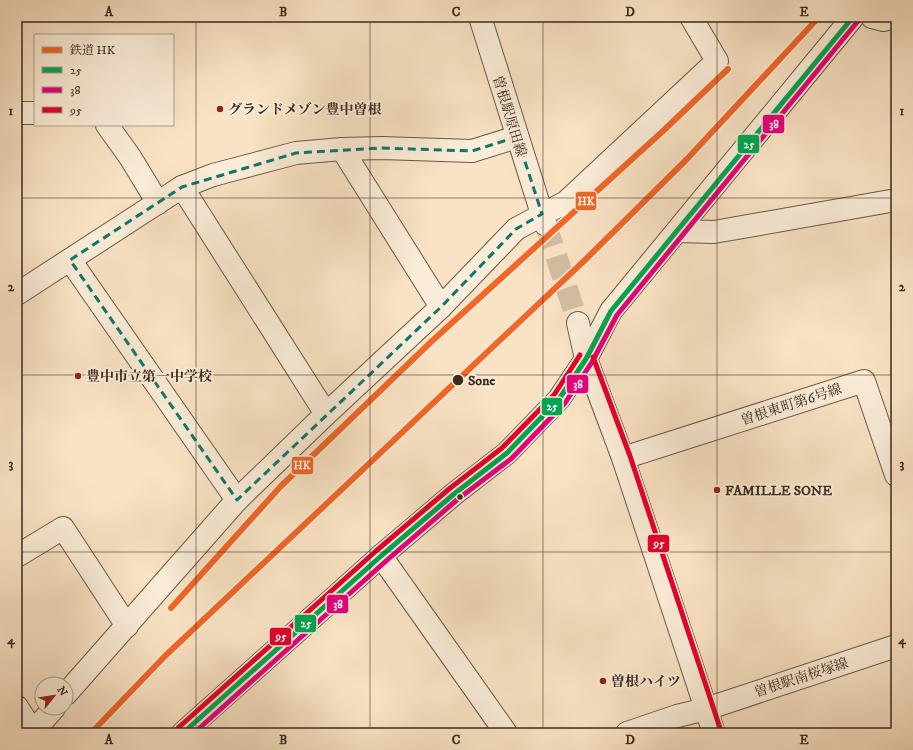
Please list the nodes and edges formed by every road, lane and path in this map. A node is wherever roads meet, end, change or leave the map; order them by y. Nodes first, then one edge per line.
1 (480, 17) edge
2 (691, 17) edge
3 (853, 17) edge
4 (872, 17) edge
5 (892, 17) edge
6 (17, 113) edge
7 (34, 113) edge
8 (108, 126) edge
9 (517, 137) junction
10 (342, 149) junction
11 (182, 187) junction
12 (896, 200) edge
13 (158, 202) junction
14 (544, 220) junction
15 (678, 231) junction
16 (70, 260) junction
17 (17, 294) edge
18 (441, 307) junction
19 (578, 323) tunnel mouth
20 (586, 359) junction
21 (326, 414) junction
22 (623, 458) junction
23 (896, 475) edge
24 (237, 500) junction
25 (17, 556) edge
26 (381, 556) junction
27 (127, 626) junction
28 (896, 646) edge
29 (74, 685) edge
30 (17, 707) edge
31 (706, 709) junction
32 (47, 716) edge
33 (32, 732) edge
34 (183, 733) edge
35 (506, 733) edge
36 (627, 733) edge
37 (714, 733) edge

1 - 9 street, 曽根駅原田線
2 - 14 street
3 - 15 street
4 - 5 street
6 - 7 street
8 - 13 street
9 - 10 street
9 - 14 street, 曽根駅原田線
10 - 11 street
10 - 18 street
11 - 13 street
11 - 21 street
12 - 15 street
13 - 16 street
14 - 18 street
15 - 20 street
16 - 17 street
16 - 24 street
18 - 21 street
19 - 20 street
20 - 22 street
20 - 26 street
21 - 24 street
22 - 23 street, 曽根東町第6号線
22 - 31 street
24 - 27 street
25 - 27 street
26 - 34 street
26 - 35 street
27 - 29 street
28 - 31 street, 曽根駅南桜塚線
30 - 33 street
31 - 36 street, 曽根駅南桜塚線
31 - 37 street
32 - 33 street

